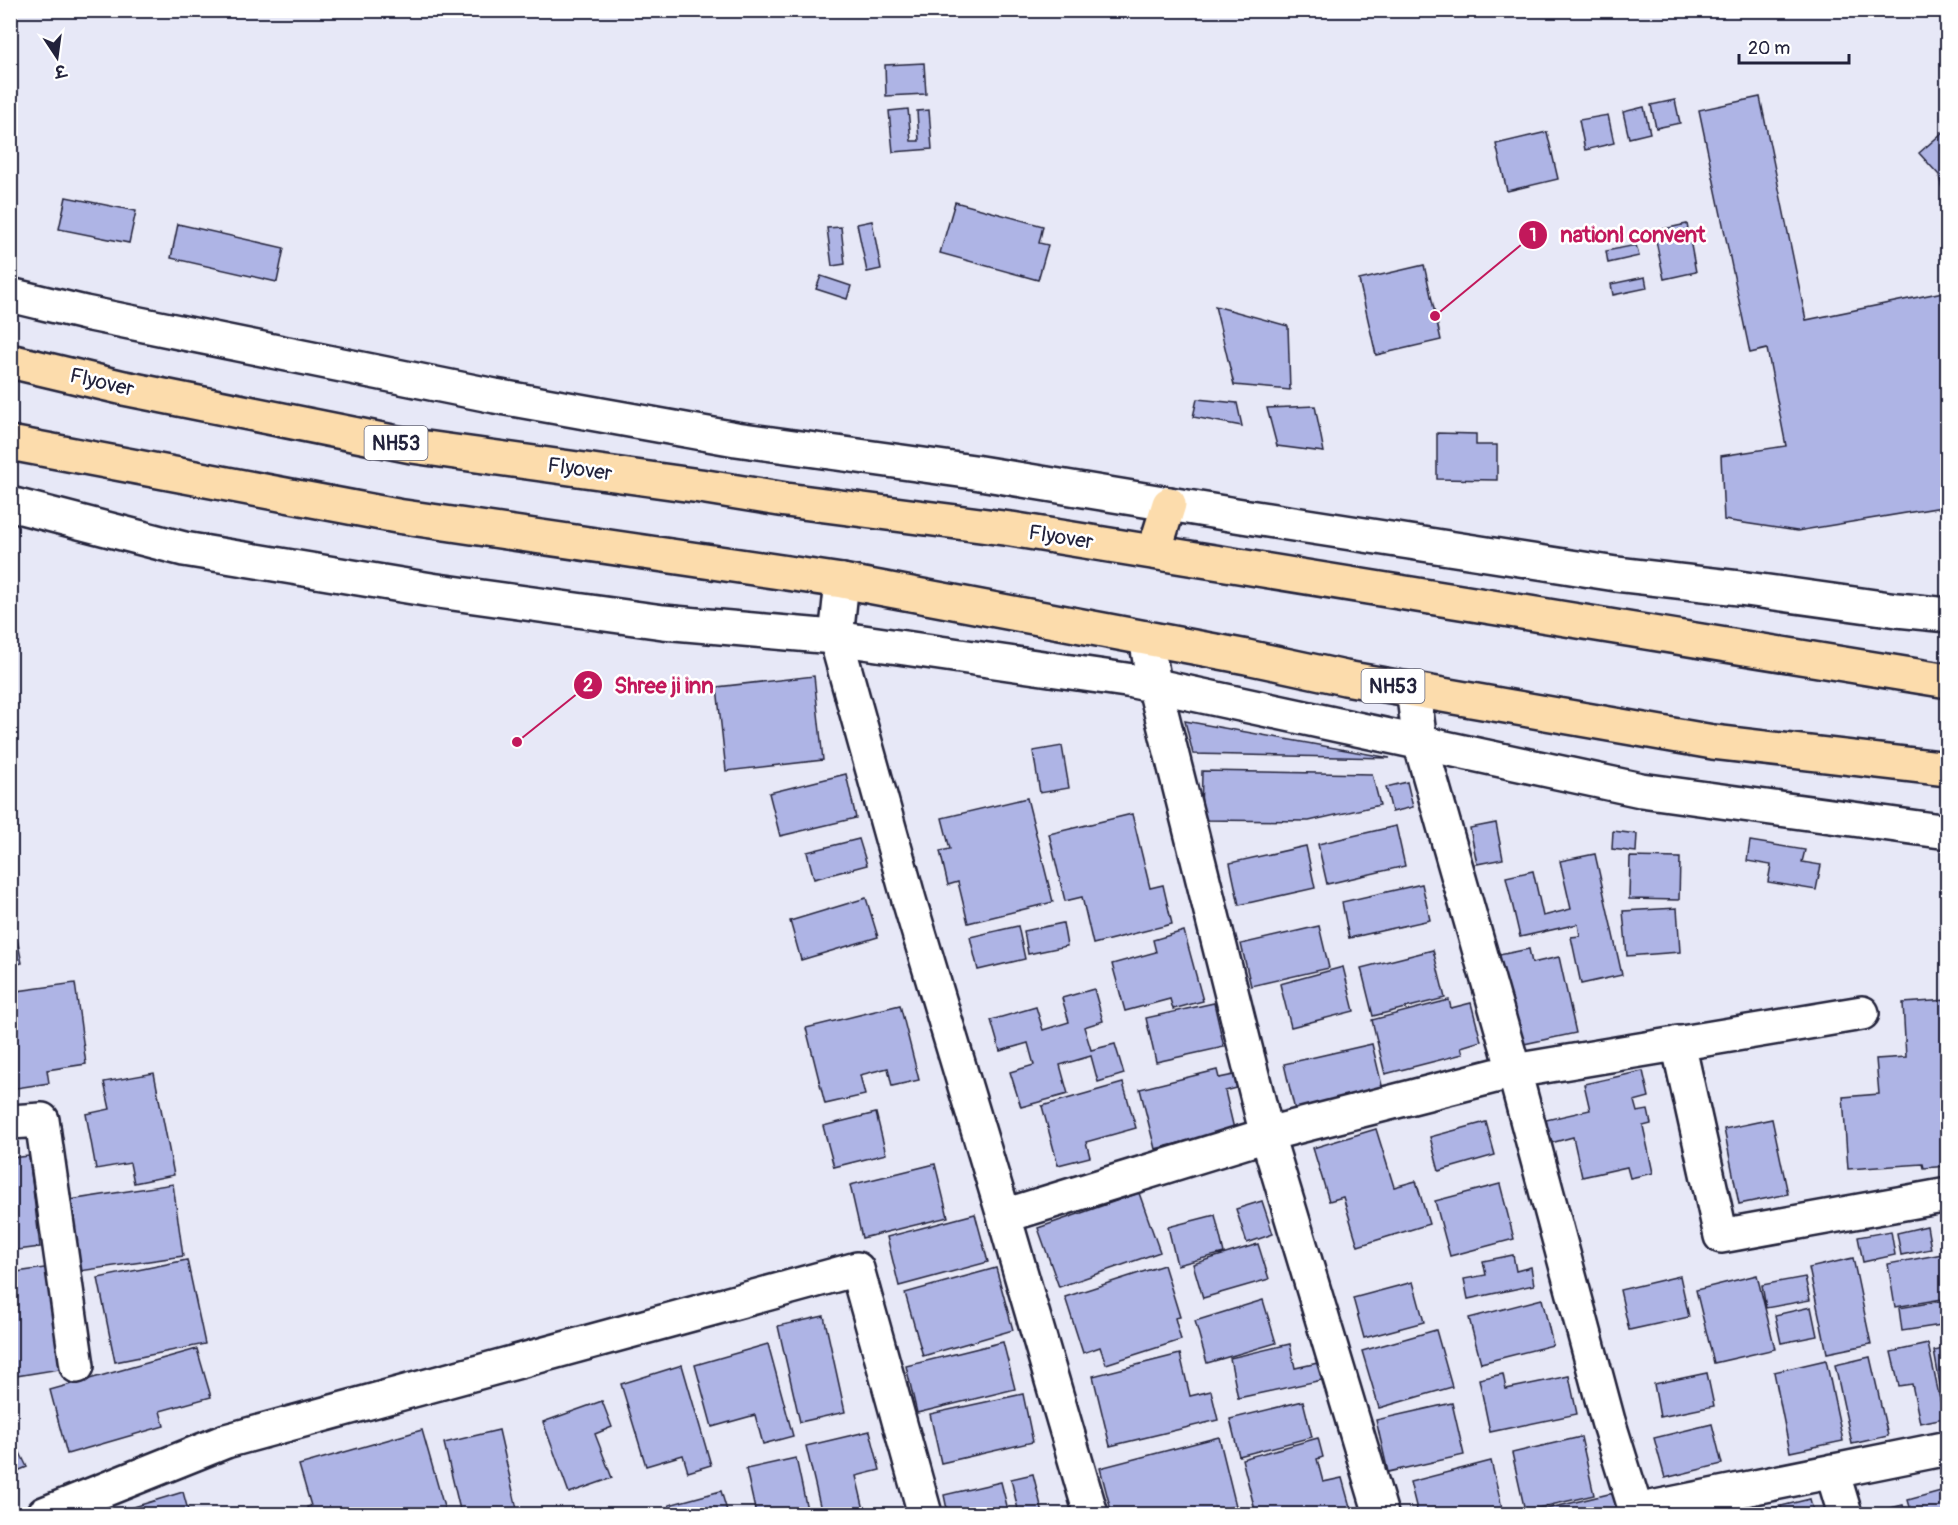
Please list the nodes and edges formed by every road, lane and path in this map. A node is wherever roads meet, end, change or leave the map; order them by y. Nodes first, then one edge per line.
1 (10, 295) edge
2 (10, 361) edge
3 (10, 443) edge
4 (10, 504) edge
5 (1169, 504) junction
6 (1154, 552) junction
7 (842, 581) junction
8 (1947, 615) edge
9 (836, 638) junction
10 (1146, 638) junction
11 (1947, 681) edge
12 (1154, 684) junction
13 (1413, 690) junction
14 (1420, 742) junction
15 (1947, 769) edge
16 (1947, 832) edge
17 (1862, 1013) dead end
18 (1678, 1043) junction
19 (1514, 1071) junction
20 (10, 1122) edge
21 (1268, 1135) junction
22 (1947, 1195) edge
23 (1004, 1216) junction
24 (76, 1365) dead end
25 (1947, 1448) edge
26 (1832, 1471) junction
27 (1636, 1513) edge
28 (44, 1515) edge
29 (925, 1515) edge
30 (1091, 1515) edge
31 (1381, 1515) edge
32 (1845, 1515) edge

1 - 5 street
2 - 6 highway, Flyover / NH53
3 - 7 highway, NH53
4 - 9 street
5 - 6 highway
5 - 8 street
6 - 11 highway, NH53
7 - 9 street
7 - 10 highway, NH53
9 - 12 street
9 - 23 street
10 - 12 street
10 - 13 highway, NH53
12 - 14 street
12 - 21 street
13 - 14 street
13 - 15 highway, NH53
14 - 16 street
14 - 19 street
17 - 18 street
18 - 19 street
18 - 22 street
19 - 21 street
19 - 27 street
20 - 24 street
21 - 23 street
21 - 31 street
23 - 30 street
25 - 26 street
26 - 27 street
26 - 32 street
28 - 29 street

